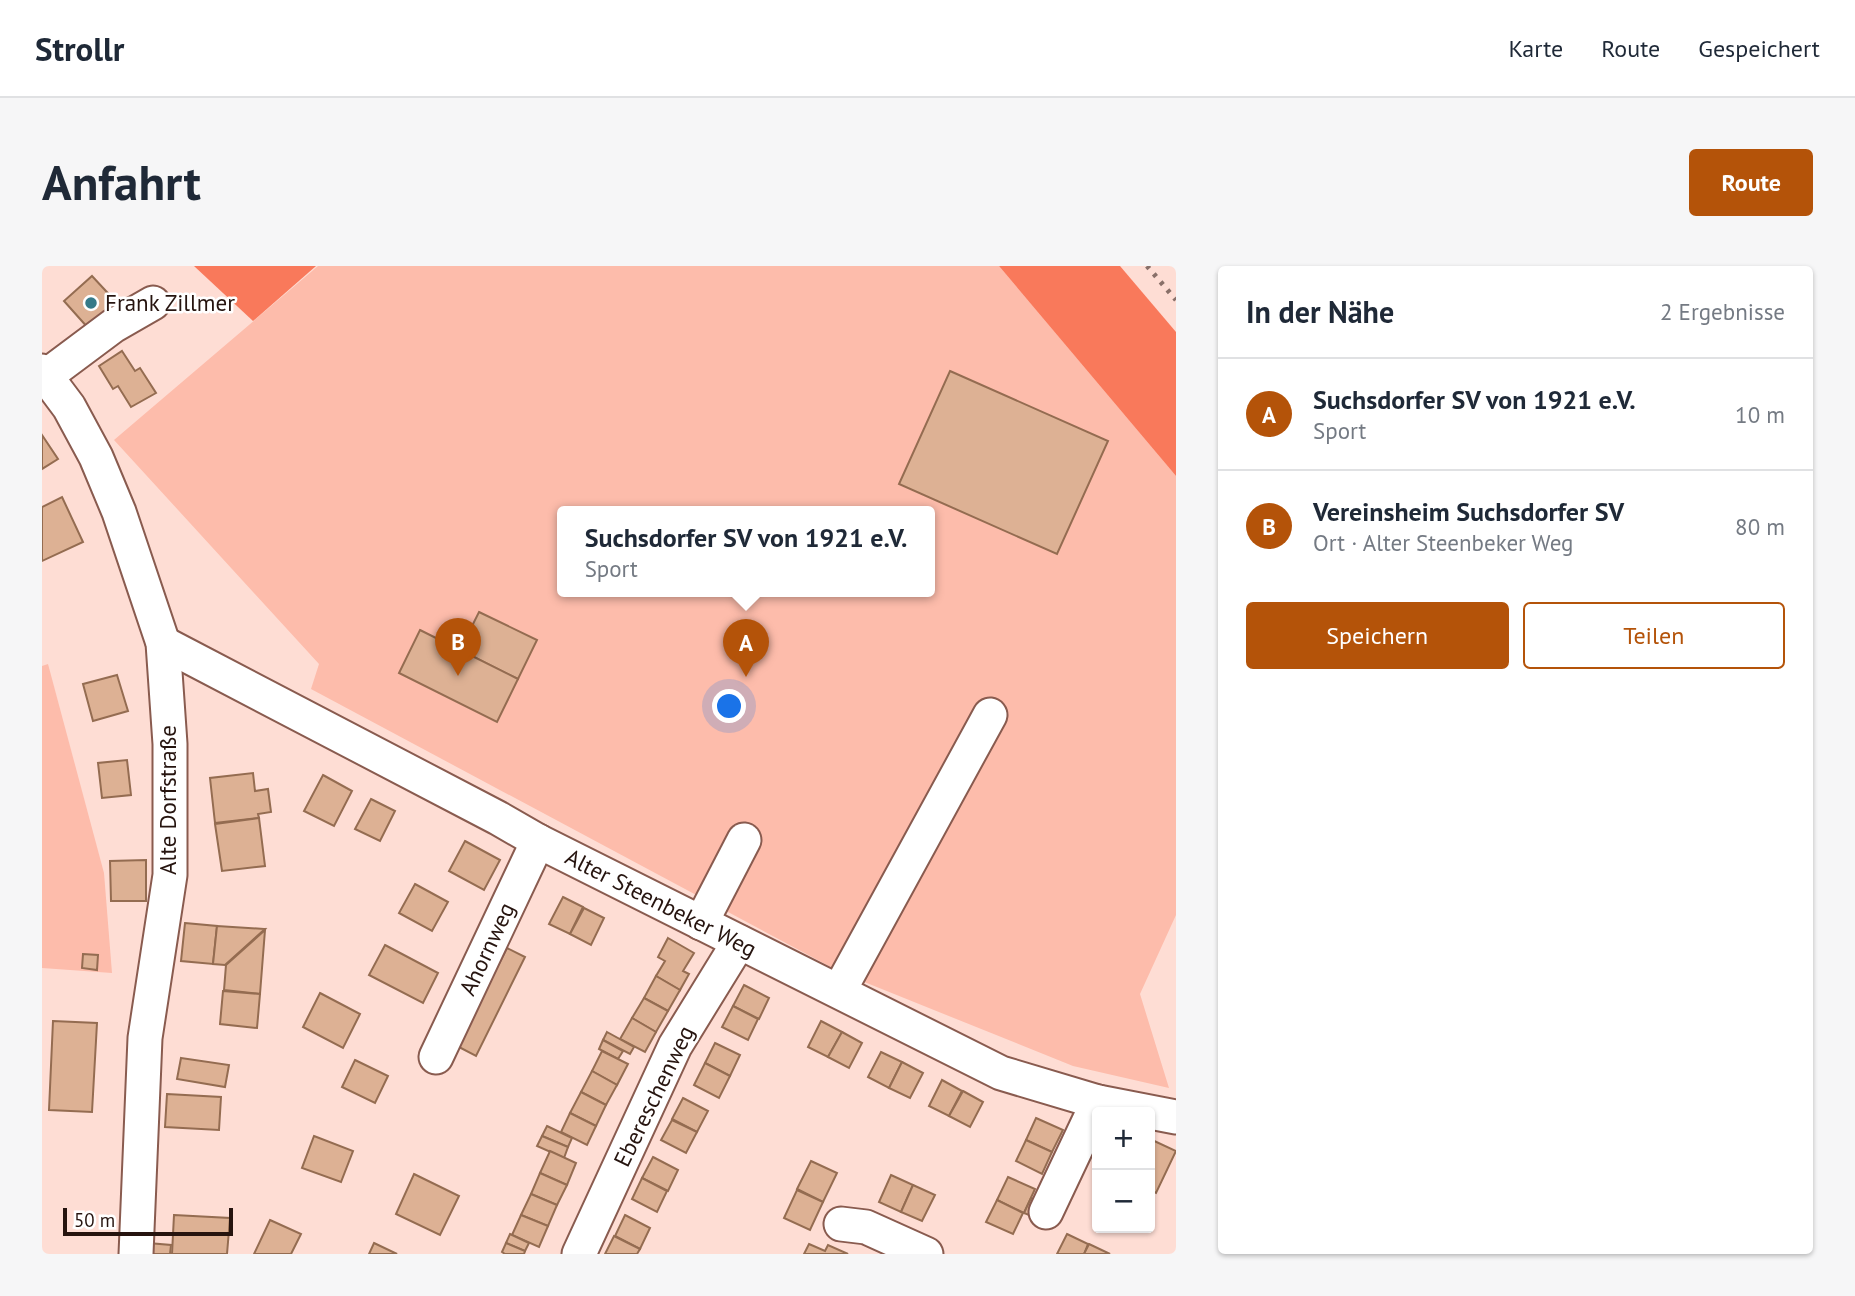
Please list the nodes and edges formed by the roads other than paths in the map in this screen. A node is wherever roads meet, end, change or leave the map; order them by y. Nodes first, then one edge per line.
1 (153, 303) dead end
2 (44, 374) edge
3 (163, 643) junction
4 (989, 715) dead end
5 (744, 840) dead end
6 (538, 841) junction
7 (701, 923) junction
8 (739, 942) junction
9 (839, 991) junction
10 (436, 1057) dead end
11 (1098, 1102) junction
12 (1176, 1117) edge
13 (1046, 1212) dead end
14 (841, 1224) dead end
15 (136, 1254) edge
16 (579, 1254) edge
17 (926, 1254) edge

1 - 2 street
2 - 3 street, Alte Dorfstraße
3 - 6 street, Alter Steenbeker Weg
3 - 15 street, Alte Dorfstraße
4 - 9 street
5 - 7 street
6 - 7 street, Alter Steenbeker Weg
6 - 10 street, Ahornweg
7 - 8 street, Alter Steenbeker Weg
8 - 9 street, Alter Steenbeker Weg
8 - 16 street, Ebereschenweg
9 - 11 street, Alter Steenbeker Weg
11 - 12 street, Alter Steenbeker Weg
11 - 13 street
14 - 17 street

